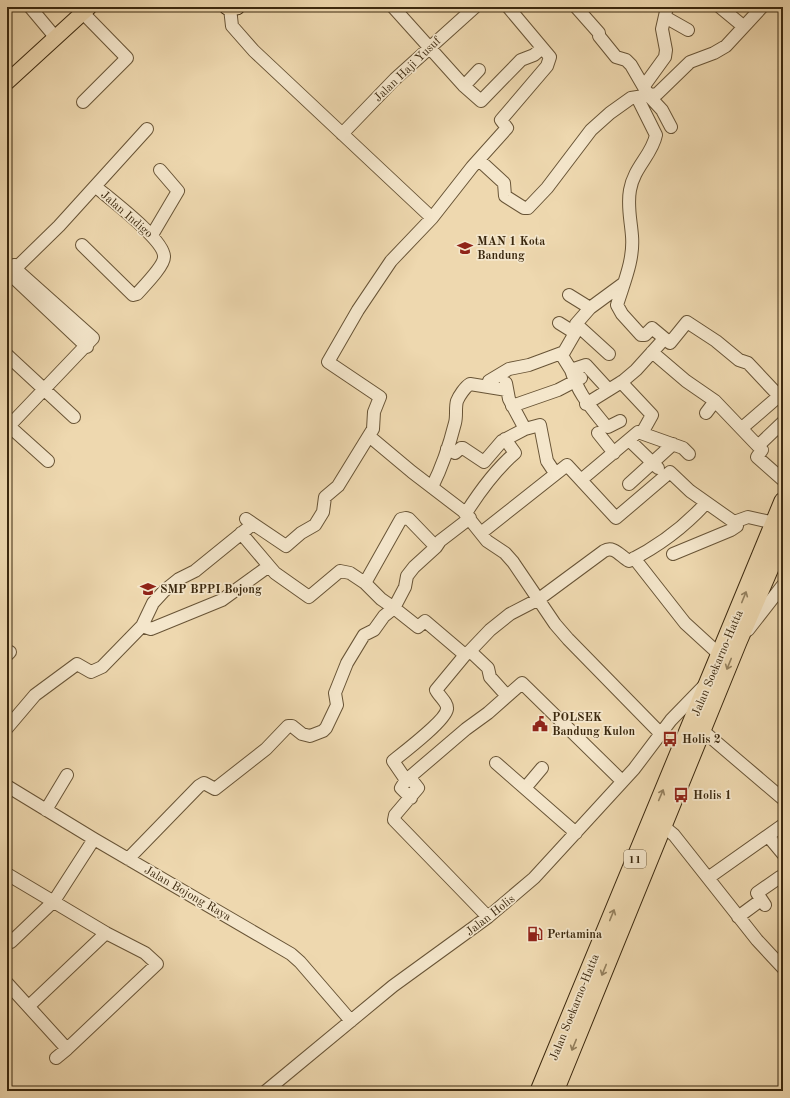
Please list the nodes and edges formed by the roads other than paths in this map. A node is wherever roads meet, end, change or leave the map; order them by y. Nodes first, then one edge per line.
1 (30, 7) edge
2 (231, 7) edge
3 (392, 7) edge
4 (475, 7) edge
5 (508, 7) edge
6 (576, 7) edge
7 (720, 7) edge
8 (86, 10) edge
9 (754, 10) edge
10 (666, 12) edge
11 (743, 26) junction
12 (688, 30) dead end
13 (56, 38) junction
14 (428, 47) junction
15 (542, 48) junction
16 (480, 70) dead end
17 (9, 75) edge
18 (464, 86) junction
19 (644, 93) junction
20 (83, 102) dead end
21 (671, 127) dead end
22 (147, 129) dead end
23 (342, 134) junction
24 (479, 160) junction
25 (160, 170) dead end
26 (96, 187) junction
27 (432, 218) junction
28 (152, 235) junction
29 (82, 245) dead end
30 (11, 271) edge
31 (624, 283) junction
32 (570, 295) dead end
33 (590, 308) junction
34 (559, 323) dead end
35 (576, 329) junction
36 (664, 339) junction
37 (652, 352) junction
38 (7, 354) edge
39 (561, 354) junction
40 (609, 354) dead end
41 (571, 370) junction
42 (504, 372) junction
43 (578, 380) junction
44 (489, 381) dead end
45 (621, 382) junction
46 (608, 389) junction
47 (43, 390) junction
48 (507, 390) junction
49 (781, 399) edge
50 (715, 401) junction
51 (586, 404) junction
52 (512, 406) junction
53 (706, 413) dead end
54 (74, 417) dead end
55 (620, 421) dead end
56 (783, 422) edge
57 (8, 425) edge
58 (742, 428) junction
59 (525, 429) junction
60 (598, 433) junction
61 (642, 433) junction
62 (369, 436) junction
63 (505, 439) junction
64 (629, 440) junction
65 (673, 444) junction
66 (758, 446) junction
67 (447, 449) junction
68 (614, 453) junction
69 (689, 454) dead end
70 (48, 461) dead end
71 (654, 463) junction
72 (555, 473) junction
73 (664, 475) junction
74 (581, 480) junction
75 (783, 480) edge
76 (629, 484) dead end
77 (432, 487) junction
78 (783, 501) edge
79 (706, 503) junction
80 (468, 515) junction
81 (734, 522) junction
82 (775, 523) junction
83 (241, 533) junction
84 (482, 533) junction
85 (783, 540) edge
86 (436, 546) junction
87 (673, 554) dead end
88 (634, 558) junction
89 (269, 566) junction
90 (364, 583) junction
91 (783, 585) edge
92 (538, 598) junction
93 (760, 605) junction
94 (394, 608) junction
95 (142, 626) junction
96 (467, 653) junction
97 (720, 655) junction
98 (507, 696) junction
99 (693, 718) junction
100 (8, 726) edge
101 (660, 733) junction
102 (496, 763) dead end
103 (542, 768) dead end
104 (67, 775) dead end
105 (408, 779) junction
106 (622, 780) junction
107 (7, 786) edge
108 (526, 787) junction
109 (783, 798) edge
110 (46, 810) junction
111 (783, 825) edge
112 (663, 826) junction
113 (576, 833) junction
114 (768, 836) junction
115 (94, 840) junction
116 (783, 854) edge
117 (128, 859) junction
118 (639, 867) junction
119 (7, 874) edge
120 (783, 877) edge
121 (708, 878) junction
122 (54, 901) junction
123 (488, 917) junction
124 (738, 917) junction
125 (106, 932) junction
126 (8, 943) edge
127 (783, 968) edge
128 (7, 983) edge
129 (28, 1006) junction
130 (582, 1006) junction
131 (350, 1021) junction
132 (67, 1049) junction
133 (56, 1058) dead end
134 (266, 1091) edge
135 (539, 1091) edge
136 (555, 1091) edge

1 - 13 street
2 - 23 street
3 - 14 street
4 - 14 street, Jalan Haji Yusuf
5 - 15 street
6 - 19 street
7 - 11 street
8 - 13 main road
8 - 20 street
9 - 11 street
10 - 12 street
10 - 19 street
11 - 19 street
13 - 17 main road
14 - 18 street
14 - 23 street, Jalan Haji Yusuf
15 - 18 street
15 - 24 street
16 - 18 street
19 - 21 street
19 - 24 street
19 - 31 street
22 - 26 street
23 - 27 street
24 - 27 street
25 - 28 street
26 - 28 street, Jalan Indigo
26 - 30 street
27 - 62 street
28 - 29 street, Jalan Indigo
30 - 47 street
31 - 33 street
31 - 36 street
32 - 33 street
33 - 35 street
34 - 35 street
35 - 39 street
35 - 40 street
36 - 37 street
36 - 49 street
37 - 45 street
37 - 50 street
38 - 47 street
39 - 41 street
39 - 42 street
41 - 43 street
41 - 46 street
42 - 44 street
42 - 48 street
43 - 51 street
43 - 52 street
45 - 46 street
45 - 61 street
46 - 51 street
47 - 54 street
47 - 57 street
48 - 52 street
48 - 67 street
49 - 58 street
50 - 53 street
50 - 58 street
51 - 60 street
52 - 59 street
55 - 60 street
56 - 66 street
57 - 70 street
58 - 66 street
59 - 63 street
59 - 72 street
60 - 68 street
61 - 64 street
61 - 65 street
62 - 77 street
62 - 83 street
63 - 67 street
63 - 80 street
64 - 68 street
64 - 71 street
65 - 69 street
65 - 71 street
66 - 75 street
67 - 77 street
68 - 74 street
71 - 73 street
71 - 76 street
72 - 74 street
72 - 84 street
73 - 74 street
73 - 79 street
77 - 80 street
78 - 82 highway, Jalan Soekarno-Hatta / 11
79 - 81 street
79 - 88 street
80 - 84 street
80 - 86 street
81 - 82 street
81 - 87 street
97 -> 82 highway, Jalan Soekarno-Hatta / 11
83 - 89 street
83 - 95 street
84 - 92 street
85 - 93 highway, Jalan Soekarno-Hatta / 11
86 - 90 street
86 - 94 street
88 - 92 street
88 - 97 street
89 - 90 street
89 - 95 street
90 - 94 street
91 - 93 street
92 - 96 street
92 - 101 street
93 -> 99 highway, Jalan Soekarno-Hatta / 11
94 - 96 street
94 - 117 street
95 - 100 street
96 - 98 street
96 - 105 street
97 - 99 highway, Jalan Soekarno-Hatta / 11
98 - 105 street
98 - 106 street
99 - 101 street, Jalan Holis
99 - 109 street
99 - 112 highway, Jalan Soekarno-Hatta / 11
118 -> 99 highway, Jalan Soekarno-Hatta / 11
101 - 106 street, Jalan Holis
102 - 108 street
103 - 108 street
104 - 110 street
105 - 123 street
106 - 113 street, Jalan Holis
107 - 110 street, Jalan Bojong Raya
108 - 113 street
110 - 115 street, Jalan Bojong Raya
111 - 114 street
112 - 118 highway, Jalan Soekarno-Hatta / 11
112 - 121 street
113 - 123 street, Jalan Holis
114 - 116 street
114 - 121 street
115 - 117 street, Jalan Bojong Raya
115 - 122 street
117 - 131 street, Jalan Bojong Raya
118 - 130 highway, Jalan Soekarno-Hatta / 11
119 - 122 street
120 - 124 street
121 - 124 street
122 - 125 street
122 - 126 street
123 - 131 street, Jalan Holis
124 - 127 street
125 - 129 street
125 - 132 street
128 - 129 street
129 - 132 street
130 - 135 highway, Jalan Soekarno-Hatta / 11
130 -> 136 highway, Jalan Soekarno-Hatta / 11
131 - 134 street, Jalan Holis
132 - 133 street

